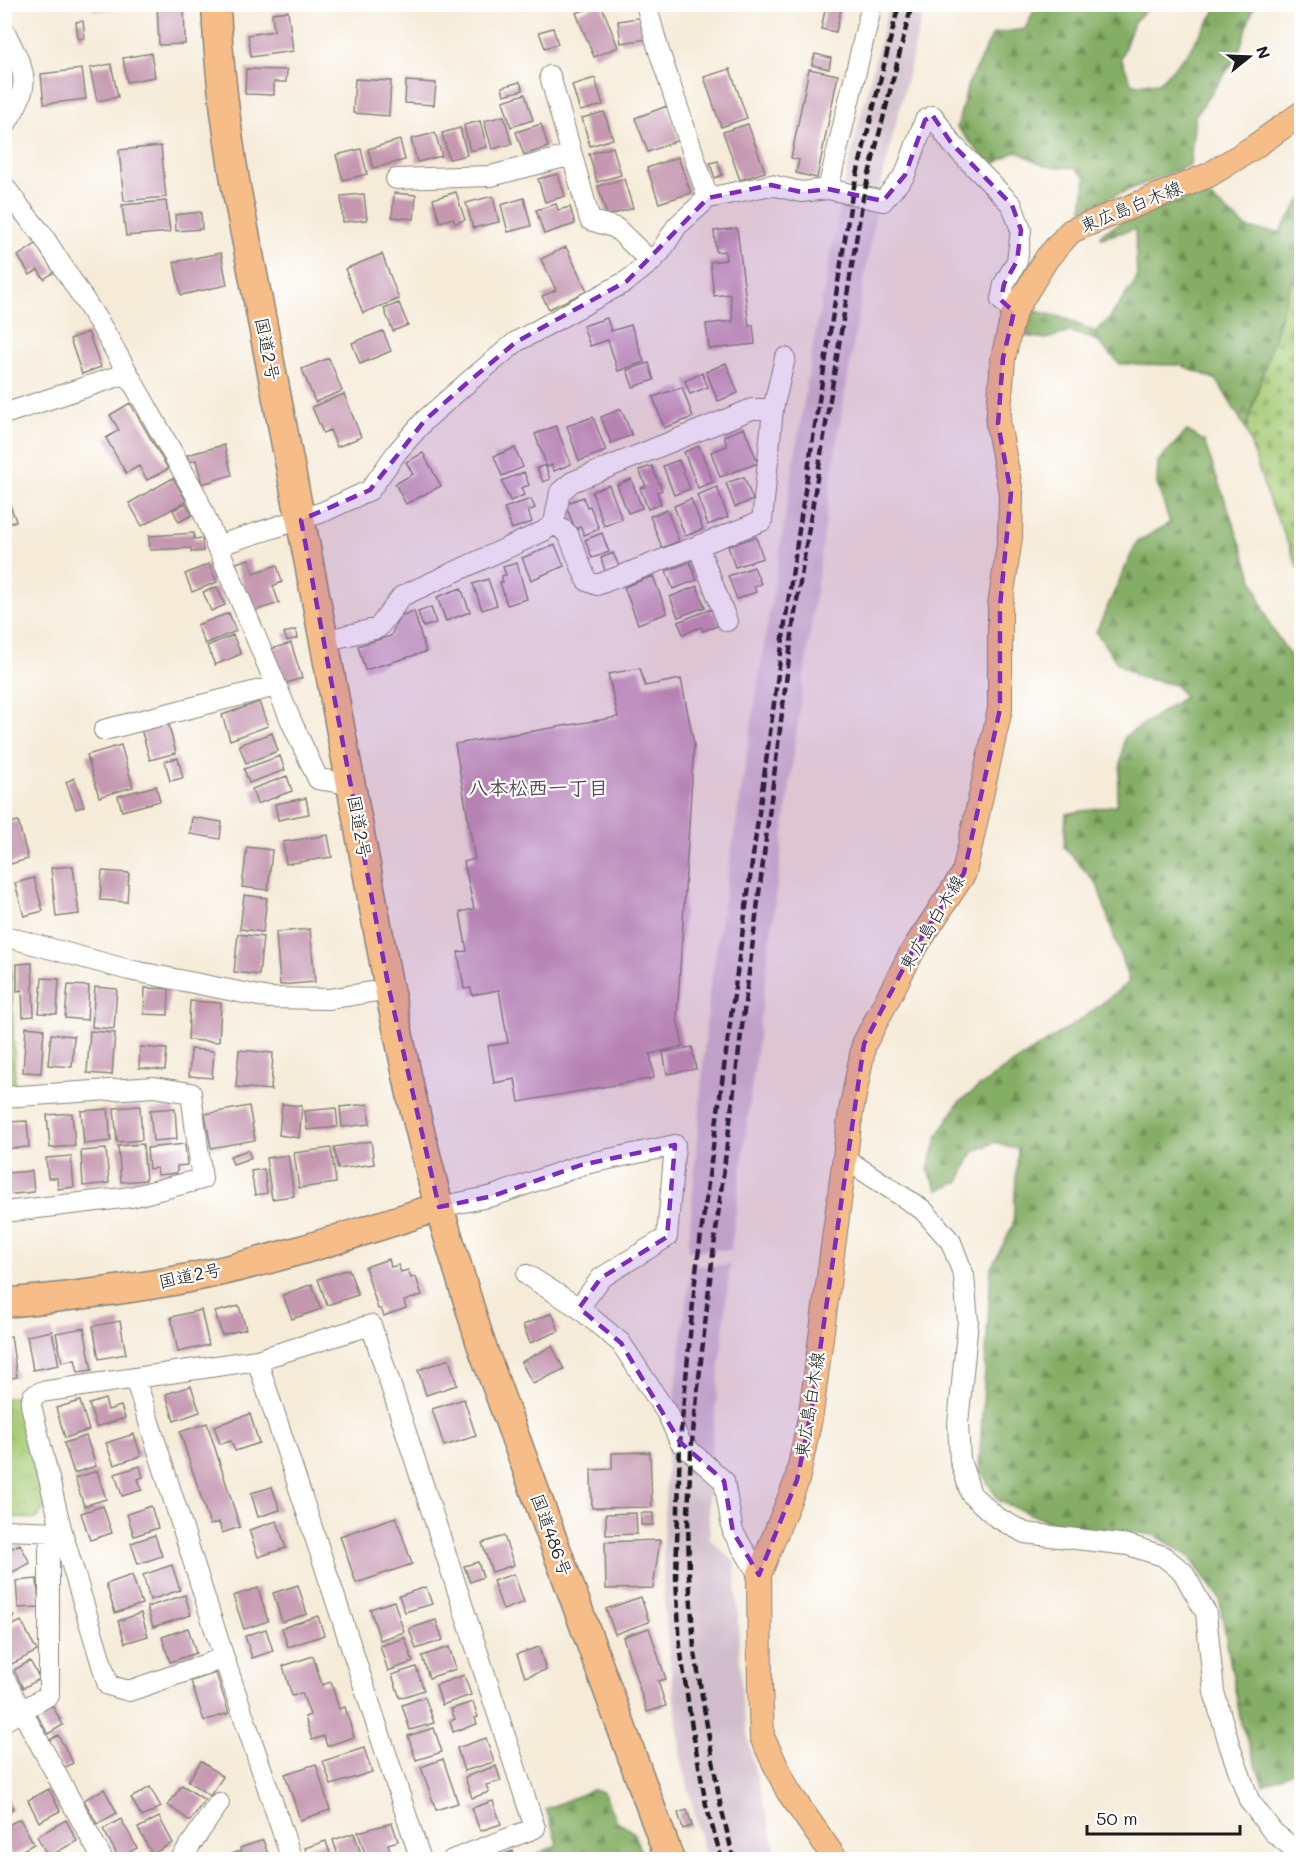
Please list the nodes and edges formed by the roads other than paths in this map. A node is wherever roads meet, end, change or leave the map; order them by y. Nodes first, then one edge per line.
1 (216, 4) edge
2 (646, 4) edge
3 (872, 4) edge
4 (4, 30) edge
5 (550, 76) dead end
6 (1302, 113) edge
7 (4, 127) edge
8 (572, 155) junction
9 (396, 178) dead end
10 (4, 186) edge
11 (828, 189) junction
12 (708, 198) junction
13 (651, 262) junction
14 (1014, 312) junction
15 (785, 358) dead end
16 (128, 373) junction
17 (773, 409) junction
18 (4, 414) edge
19 (301, 520) junction
20 (554, 523) junction
21 (216, 546) junction
22 (698, 546) junction
23 (727, 621) dead end
24 (324, 641) junction
25 (276, 687) junction
26 (104, 730) dead end
27 (351, 784) junction
28 (4, 936) edge
29 (389, 989) junction
30 (4, 1097) edge
31 (844, 1158) junction
32 (439, 1207) junction
33 (4, 1212) edge
34 (527, 1275) dead end
35 (4, 1303) edge
36 (579, 1308) junction
37 (257, 1360) junction
38 (135, 1378) junction
39 (4, 1530) edge
40 (62, 1532) junction
41 (759, 1575) junction
42 (224, 1658) junction
43 (4, 1678) edge
44 (22, 1711) junction
45 (4, 1721) edge
46 (219, 1803) dead end
47 (1302, 1855) edge
48 (103, 1860) edge
49 (180, 1860) edge
50 (291, 1860) edge
51 (421, 1860) edge
52 (452, 1860) edge
53 (670, 1860) edge
54 (836, 1860) edge

1 - 19 highway, 国道2号
2 - 12 street
3 - 11 street
4 - 7 street
5 - 8 street
6 - 14 main road, 東広島白木線
8 - 9 street
8 - 13 street
10 - 16 street
11 - 12 street
11 - 14 street
12 - 13 street
13 - 19 street
14 - 31 main road, 東広島白木線
15 - 17 street
16 - 18 street
16 - 21 street
17 - 20 street
17 - 22 street
19 - 21 street
19 - 24 highway, 国道2号
20 - 22 street
20 - 24 street
21 - 25 street
22 - 23 street
24 - 27 highway, 国道2号
25 - 26 street
25 - 27 street
27 - 29 highway, 国道2号
28 - 29 street
29 - 32 highway, 国道2号
30 - 33 street
31 - 41 main road, 東広島白木線
31 - 47 street
32 - 35 highway, 国道2号
32 - 36 street
32 - 53 highway, 国道486号
34 - 36 street
36 - 41 street
37 - 38 street
37 - 51 street
37 - 52 street
38 - 40 street
38 - 42 street
39 - 40 street
40 - 42 street
40 - 44 street
41 - 54 main road, 東広島白木線
42 - 50 street
43 - 44 street
44 - 45 street
44 - 48 street
46 - 49 street

